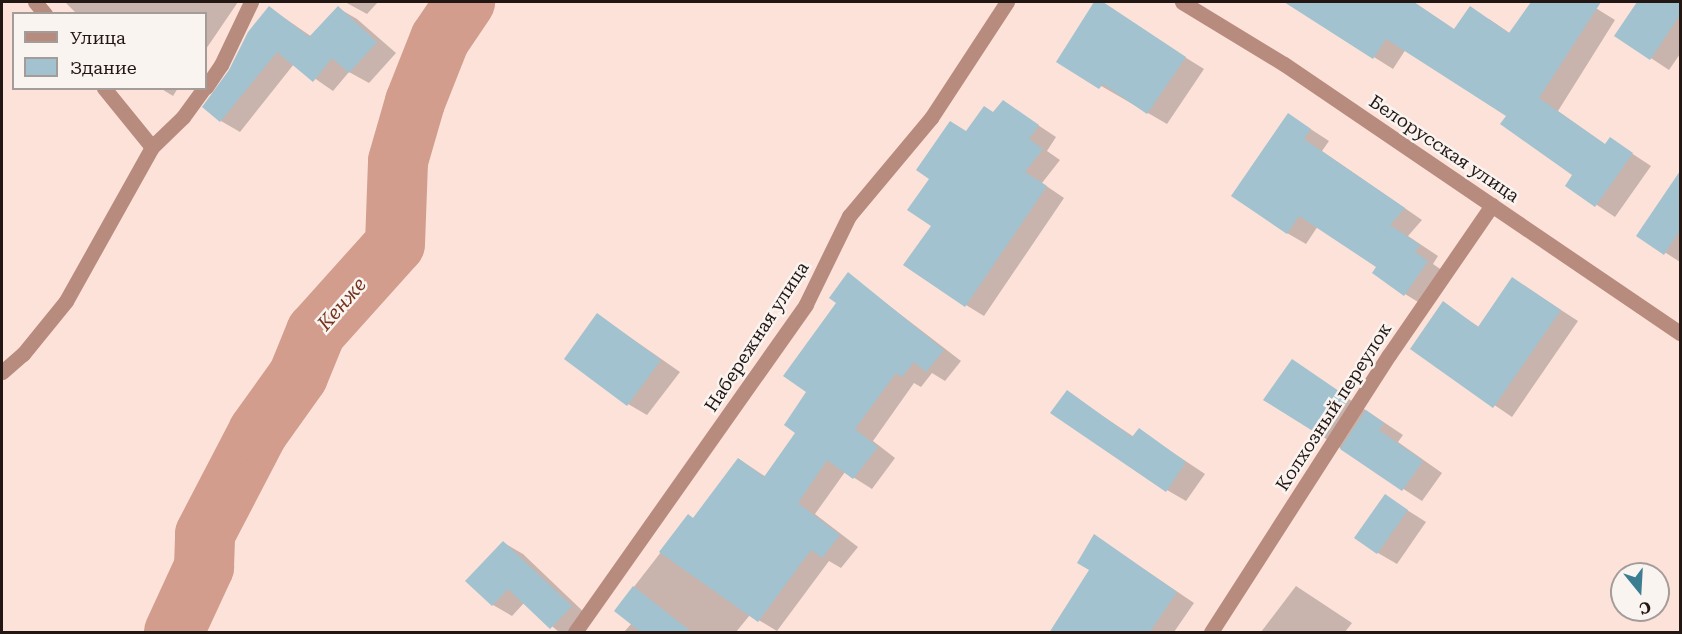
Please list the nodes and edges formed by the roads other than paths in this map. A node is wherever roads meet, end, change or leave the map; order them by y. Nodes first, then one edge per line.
1 (250, 2) edge
2 (1007, 2) edge
3 (1182, 2) edge
4 (207, 85) edge
5 (106, 90) edge
6 (203, 90) edge
7 (152, 147) junction
8 (1492, 205) junction
9 (1680, 333) edge
10 (2, 372) edge
11 (575, 633) edge
12 (1211, 633) edge

1 - 4 street
2 - 11 street, Набережная улица
3 - 8 street, Белорусская улица
5 - 7 street
6 - 7 street
7 - 10 street
8 - 9 street, Белорусская улица
8 - 12 street, Колхозный переулок

